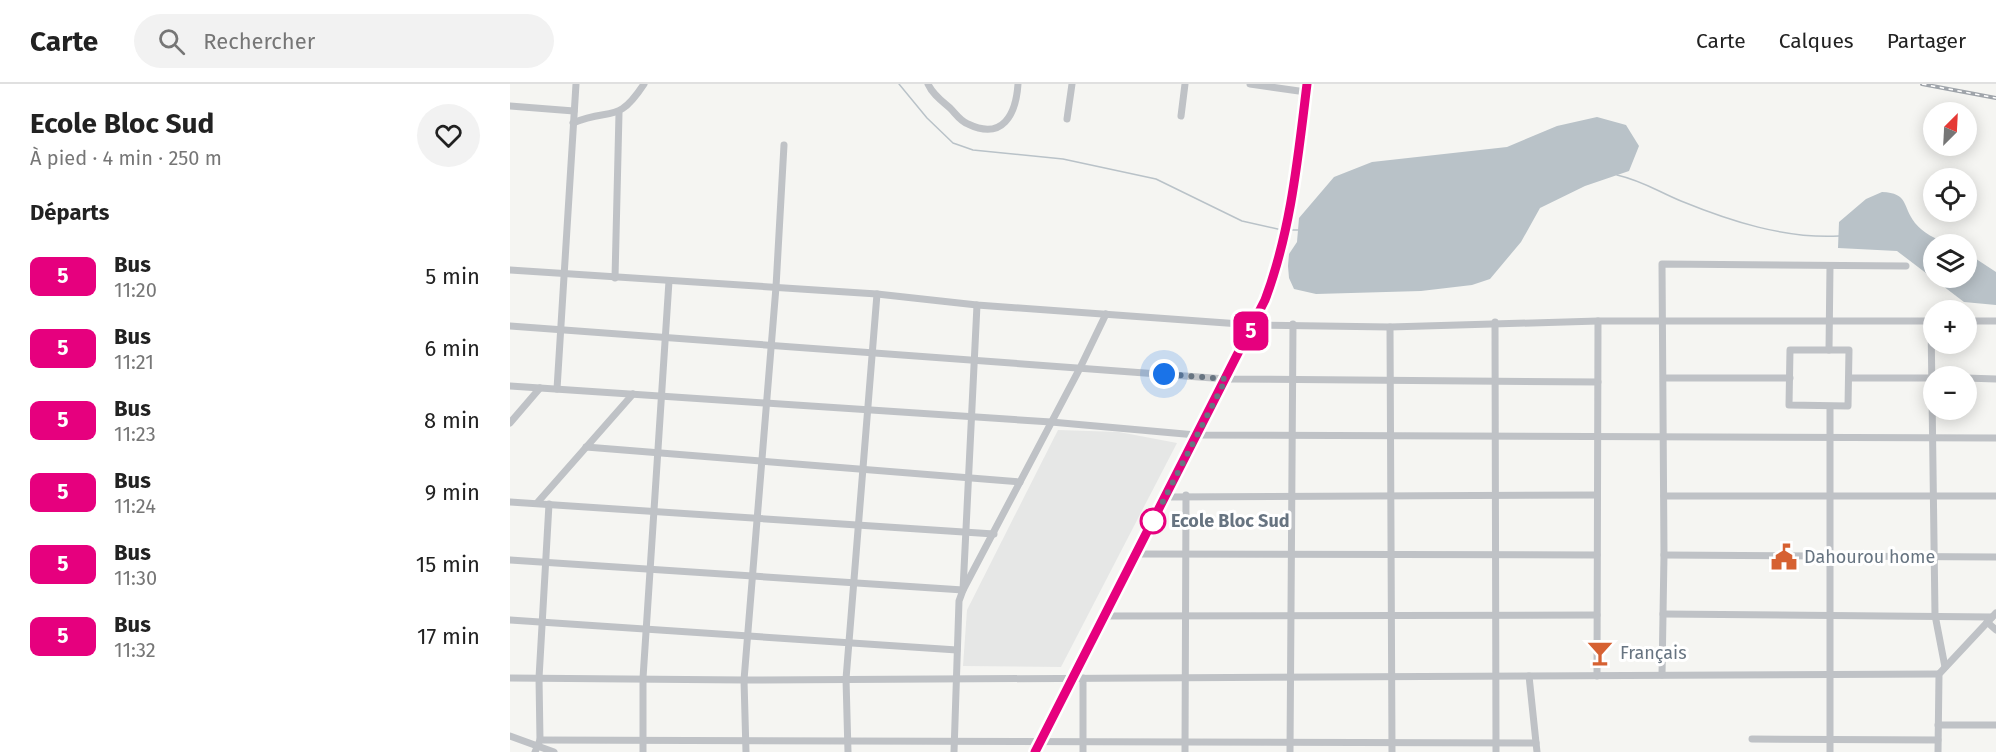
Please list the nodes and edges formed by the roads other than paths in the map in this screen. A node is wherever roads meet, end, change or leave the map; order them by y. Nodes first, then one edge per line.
1 (576, 84) edge
2 (644, 84) edge
3 (928, 84) edge
4 (1018, 84) edge
5 (1072, 84) edge
6 (1185, 84) edge
7 (1250, 84) edge
8 (1306, 88) edge
9 (510, 106) edge
10 (574, 111) junction
11 (619, 113) junction
12 (1180, 116) dead end
13 (1067, 119) dead end
14 (573, 123) junction
15 (784, 144) dead end
16 (1830, 266) junction
17 (1906, 266) dead end
18 (510, 270) edge
19 (564, 274) junction
20 (615, 278) junction
21 (669, 281) junction
22 (776, 287) junction
23 (877, 294) junction
24 (977, 304) junction
25 (1106, 314) junction
26 (1598, 321) junction
27 (1830, 321) junction
28 (1923, 321) edge
29 (1977, 321) edge
30 (1996, 321) edge
31 (1495, 322) junction
32 (1662, 322) junction
33 (1293, 324) junction
34 (1254, 325) junction
35 (510, 326) edge
36 (1390, 327) junction
37 (561, 330) junction
38 (665, 338) junction
39 (771, 345) junction
40 (1829, 350) junction
41 (872, 353) junction
42 (974, 360) junction
43 (1080, 368) junction
44 (1664, 378) junction
45 (1790, 378) junction
46 (1849, 378) junction
47 (1923, 378) edge
48 (1977, 378) edge
49 (1226, 379) junction
50 (1293, 379) junction
51 (1996, 379) edge
52 (1390, 380) junction
53 (1495, 381) junction
54 (1598, 382) junction
55 (510, 386) edge
56 (540, 388) junction
57 (557, 389) junction
58 (633, 394) junction
59 (661, 396) junction
60 (767, 403) junction
61 (1830, 407) junction
62 (868, 410) junction
63 (971, 417) junction
64 (1933, 420) edge
65 (1051, 422) junction
66 (510, 423) edge
67 (1196, 435) junction
68 (1292, 437) junction
69 (1390, 437) junction
70 (1495, 438) junction
71 (1598, 438) junction
72 (1664, 438) junction
73 (1830, 438) junction
74 (1933, 438) junction
75 (1996, 438) edge
76 (586, 447) junction
77 (657, 453) junction
78 (762, 461) junction
79 (863, 469) junction
80 (968, 478) junction
81 (1020, 482) junction
82 (1186, 495) junction
83 (1292, 495) junction
84 (1391, 495) junction
85 (1597, 495) junction
86 (1495, 496) junction
87 (1664, 496) junction
88 (1830, 496) junction
89 (1933, 496) junction
90 (1996, 496) edge
91 (1166, 497) junction
92 (510, 502) edge
93 (537, 503) junction
94 (549, 504) junction
95 (653, 511) junction
96 (757, 518) junction
97 (858, 525) junction
98 (966, 532) junction
99 (994, 534) junction
100 (1136, 554) junction
101 (1186, 555) junction
102 (1292, 555) junction
103 (1597, 555) junction
104 (1664, 555) junction
105 (1391, 556) junction
106 (1496, 556) junction
107 (1830, 556) junction
108 (1934, 556) junction
109 (1996, 557) edge
110 (510, 560) edge
111 (546, 562) junction
112 (650, 569) junction
113 (752, 576) junction
114 (853, 583) junction
115 (963, 590) junction
116 (1663, 614) junction
117 (1106, 615) junction
118 (1186, 615) junction
119 (1291, 615) junction
120 (1391, 615) junction
121 (1597, 615) junction
122 (1829, 615) junction
123 (1935, 615) junction
124 (1496, 616) junction
125 (1992, 617) edge
126 (510, 620) edge
127 (542, 622) junction
128 (646, 629) junction
129 (1996, 630) edge
130 (748, 636) junction
131 (848, 643) junction
132 (957, 650) junction
133 (1945, 667) junction
134 (1829, 674) junction
135 (1938, 674) junction
136 (1662, 675) junction
137 (1496, 676) junction
138 (1529, 676) junction
139 (1597, 676) junction
140 (956, 677) junction
141 (1291, 677) junction
142 (1392, 677) junction
143 (510, 678) edge
144 (539, 678) junction
145 (643, 678) junction
146 (1078, 678) junction
147 (1185, 678) junction
148 (744, 680) junction
149 (846, 680) junction
150 (1938, 725) junction
151 (1996, 725) edge
152 (510, 736) edge
153 (1752, 739) dead end
154 (1830, 739) junction
155 (1938, 740) junction
156 (643, 742) junction
157 (745, 742) junction
158 (848, 742) junction
159 (954, 742) junction
160 (1040, 742) junction
161 (1185, 742) junction
162 (1291, 742) junction
163 (1083, 743) junction
164 (1392, 743) junction
165 (1496, 743) junction
166 (1536, 744) junction
167 (537, 746) edge
168 (554, 752) edge
169 (643, 752) edge
170 (746, 752) edge
171 (848, 752) edge
172 (954, 752) edge
173 (1035, 752) edge
174 (1083, 752) edge
175 (1185, 752) edge
176 (1290, 752) edge
177 (1392, 752) edge
178 (1496, 752) edge
179 (1538, 752) edge
180 (1830, 752) edge
181 (1938, 752) edge

1 - 10 street
2 - 11 street
3 - 4 street
5 - 13 street
6 - 12 street
7 - 8 street
8 - 34 main road
9 - 10 street
10 - 14 street
11 - 14 street
11 - 20 street
14 - 19 street
15 - 22 street
16 - 17 street
16 - 27 street
16 - 32 street
18 - 19 street
19 - 20 street
19 - 37 street
20 - 21 street
21 - 22 street
21 - 38 street
22 - 23 street
22 - 39 street
23 - 24 street
23 - 41 street
24 - 25 street
24 - 42 street
25 - 34 street
25 - 43 street
26 - 31 street
26 - 32 street
26 - 54 street
27 - 28 street
27 - 32 street
27 - 40 street
29 - 30 street
31 - 36 street
31 - 53 street
32 - 44 street
33 - 34 street
33 - 36 street
33 - 50 street
34 - 49 main road
35 - 37 street
36 - 52 street
37 - 38 street
37 - 57 street
38 - 39 street
38 - 59 street
39 - 41 street
39 - 60 street
40 - 45 street
40 - 46 street
41 - 42 street
41 - 62 street
42 - 43 street
42 - 63 street
43 - 49 street
43 - 65 street
44 - 45 street
44 - 72 street
45 - 61 street
46 - 47 street
46 - 61 street
48 - 51 street
49 - 50 street
49 - 67 main road
50 - 52 street
50 - 68 street
52 - 53 street
52 - 69 street
53 - 54 street
53 - 70 street
54 - 71 street
55 - 56 street
56 - 57 street
56 - 66 street
57 - 58 street
58 - 59 street
58 - 76 street
59 - 60 street
59 - 77 street
60 - 62 street
60 - 78 street
61 - 73 street
62 - 63 street
62 - 79 street
63 - 65 street
63 - 80 street
64 - 74 street
65 - 67 street
65 - 81 street
67 - 68 street
67 - 91 main road
68 - 69 street
68 - 83 street
69 - 70 street
69 - 84 street
70 - 71 street
70 - 86 street
71 - 72 street
71 - 85 street
72 - 73 street
72 - 87 street
73 - 74 street
73 - 88 street
74 - 75 street
74 - 89 street
76 - 77 street
76 - 93 street
77 - 78 street
77 - 95 street
78 - 79 street
78 - 96 street
79 - 80 street
79 - 97 street
80 - 81 street
80 - 98 street
81 - 99 street
82 - 83 street
82 - 91 street
82 - 101 street
83 - 84 street
83 - 102 street
84 - 86 street
84 - 105 street
85 - 86 street
85 - 103 street
86 - 106 street
87 - 88 street
87 - 104 street
88 - 89 street
88 - 107 street
89 - 90 street
89 - 108 street
91 - 100 main road
92 - 93 street
93 - 94 street
94 - 95 street
94 - 111 street
95 - 96 street
95 - 112 street
96 - 97 street
96 - 113 street
97 - 98 street
97 - 114 street
98 - 99 street
98 - 115 street
99 - 115 street
100 - 101 street
100 - 117 main road
101 - 102 street
101 - 118 street
102 - 105 street
102 - 119 street
103 - 106 street
103 - 121 street
104 - 107 street
104 - 116 street
105 - 106 street
105 - 120 street
106 - 124 street
107 - 108 street
107 - 122 street
108 - 109 street
108 - 123 street
110 - 111 street
111 - 112 street
111 - 127 street
112 - 113 street
112 - 128 street
113 - 114 street
113 - 130 street
114 - 115 street
114 - 131 street
115 - 132 street
116 - 122 street
116 - 136 street
117 - 118 street
117 - 146 main road
118 - 119 street
118 - 147 street
119 - 120 street
119 - 141 street
120 - 124 street
120 - 142 street
121 - 124 street
121 - 139 street
122 - 123 street
122 - 134 street
123 - 125 street
123 - 133 street
124 - 137 street
125 - 129 street
125 - 133 street
126 - 127 street
127 - 128 street
127 - 144 street
128 - 130 street
128 - 145 street
130 - 131 street
130 - 148 street
131 - 132 street
131 - 149 street
132 - 140 street
133 - 135 street
134 - 135 street
134 - 136 street
134 - 154 street
135 - 150 street
136 - 139 street
137 - 138 street
137 - 142 street
137 - 165 street
138 - 139 street
138 - 166 street
140 - 146 street
140 - 149 street
140 - 159 street
141 - 142 street
141 - 147 street
141 - 162 street
142 - 164 street
143 - 144 street
144 - 145 street
144 - 167 street
145 - 148 street
145 - 156 street
146 - 147 street
146 - 160 main road
146 - 163 street
147 - 161 street
148 - 149 street
148 - 157 street
149 - 158 street
150 - 151 street
150 - 155 street
152 - 167 street
153 - 154 street
154 - 155 street
154 - 180 street
155 - 181 street
156 - 157 street
156 - 167 street
156 - 169 street
157 - 158 street
157 - 170 street
158 - 159 street
158 - 171 street
159 - 160 street
159 - 172 street
160 - 163 street
160 - 173 main road
161 - 162 street
161 - 163 street
161 - 175 street
162 - 164 street
162 - 176 street
163 - 174 street
164 - 165 street
164 - 177 street
165 - 166 street
165 - 178 street
166 - 179 street
167 - 168 street

